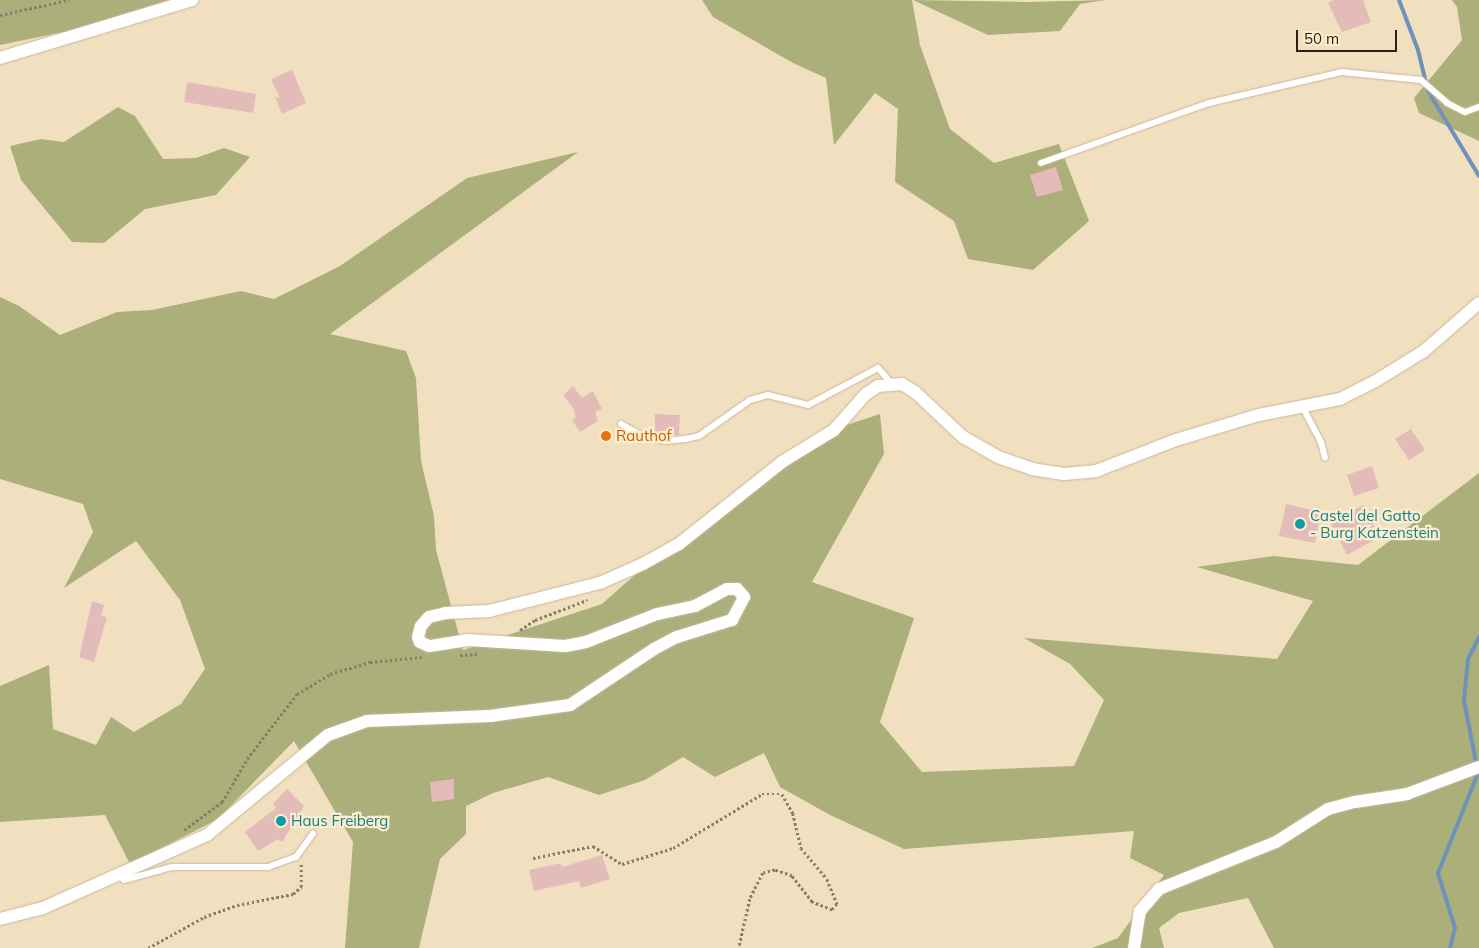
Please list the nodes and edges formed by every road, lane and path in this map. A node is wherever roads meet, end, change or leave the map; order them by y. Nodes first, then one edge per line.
1 (69, 0) edge
2 (192, 0) edge
3 (0, 15) edge
4 (0, 58) edge
5 (1479, 107) edge
6 (1041, 163) dead end
7 (1479, 303) edge
8 (890, 382) junction
9 (1302, 406) junction
10 (621, 424) dead end
11 (1325, 458) dead end
12 (600, 583) junction
13 (502, 641) junction
14 (482, 653) dead end
15 (450, 656) dead end
16 (424, 657) dead end
17 (1474, 769) edge
18 (181, 831) dead end
19 (313, 834) dead end
20 (296, 857) junction
21 (533, 858) dead end
22 (118, 873) junction
23 (0, 919) edge
24 (148, 948) edge
25 (739, 948) edge
26 (1134, 948) edge

1 - 3 path
2 - 4 street
5 - 6 lane
7 - 9 street
8 - 9 street
8 - 10 lane
8 - 12 street
9 - 11 lane
12 - 13 path
12 - 13 street
13 - 22 street
14 - 15 path
16 - 18 path
17 - 26 street
19 - 20 lane
20 - 22 lane
20 - 24 path
21 - 25 path
22 - 23 street

